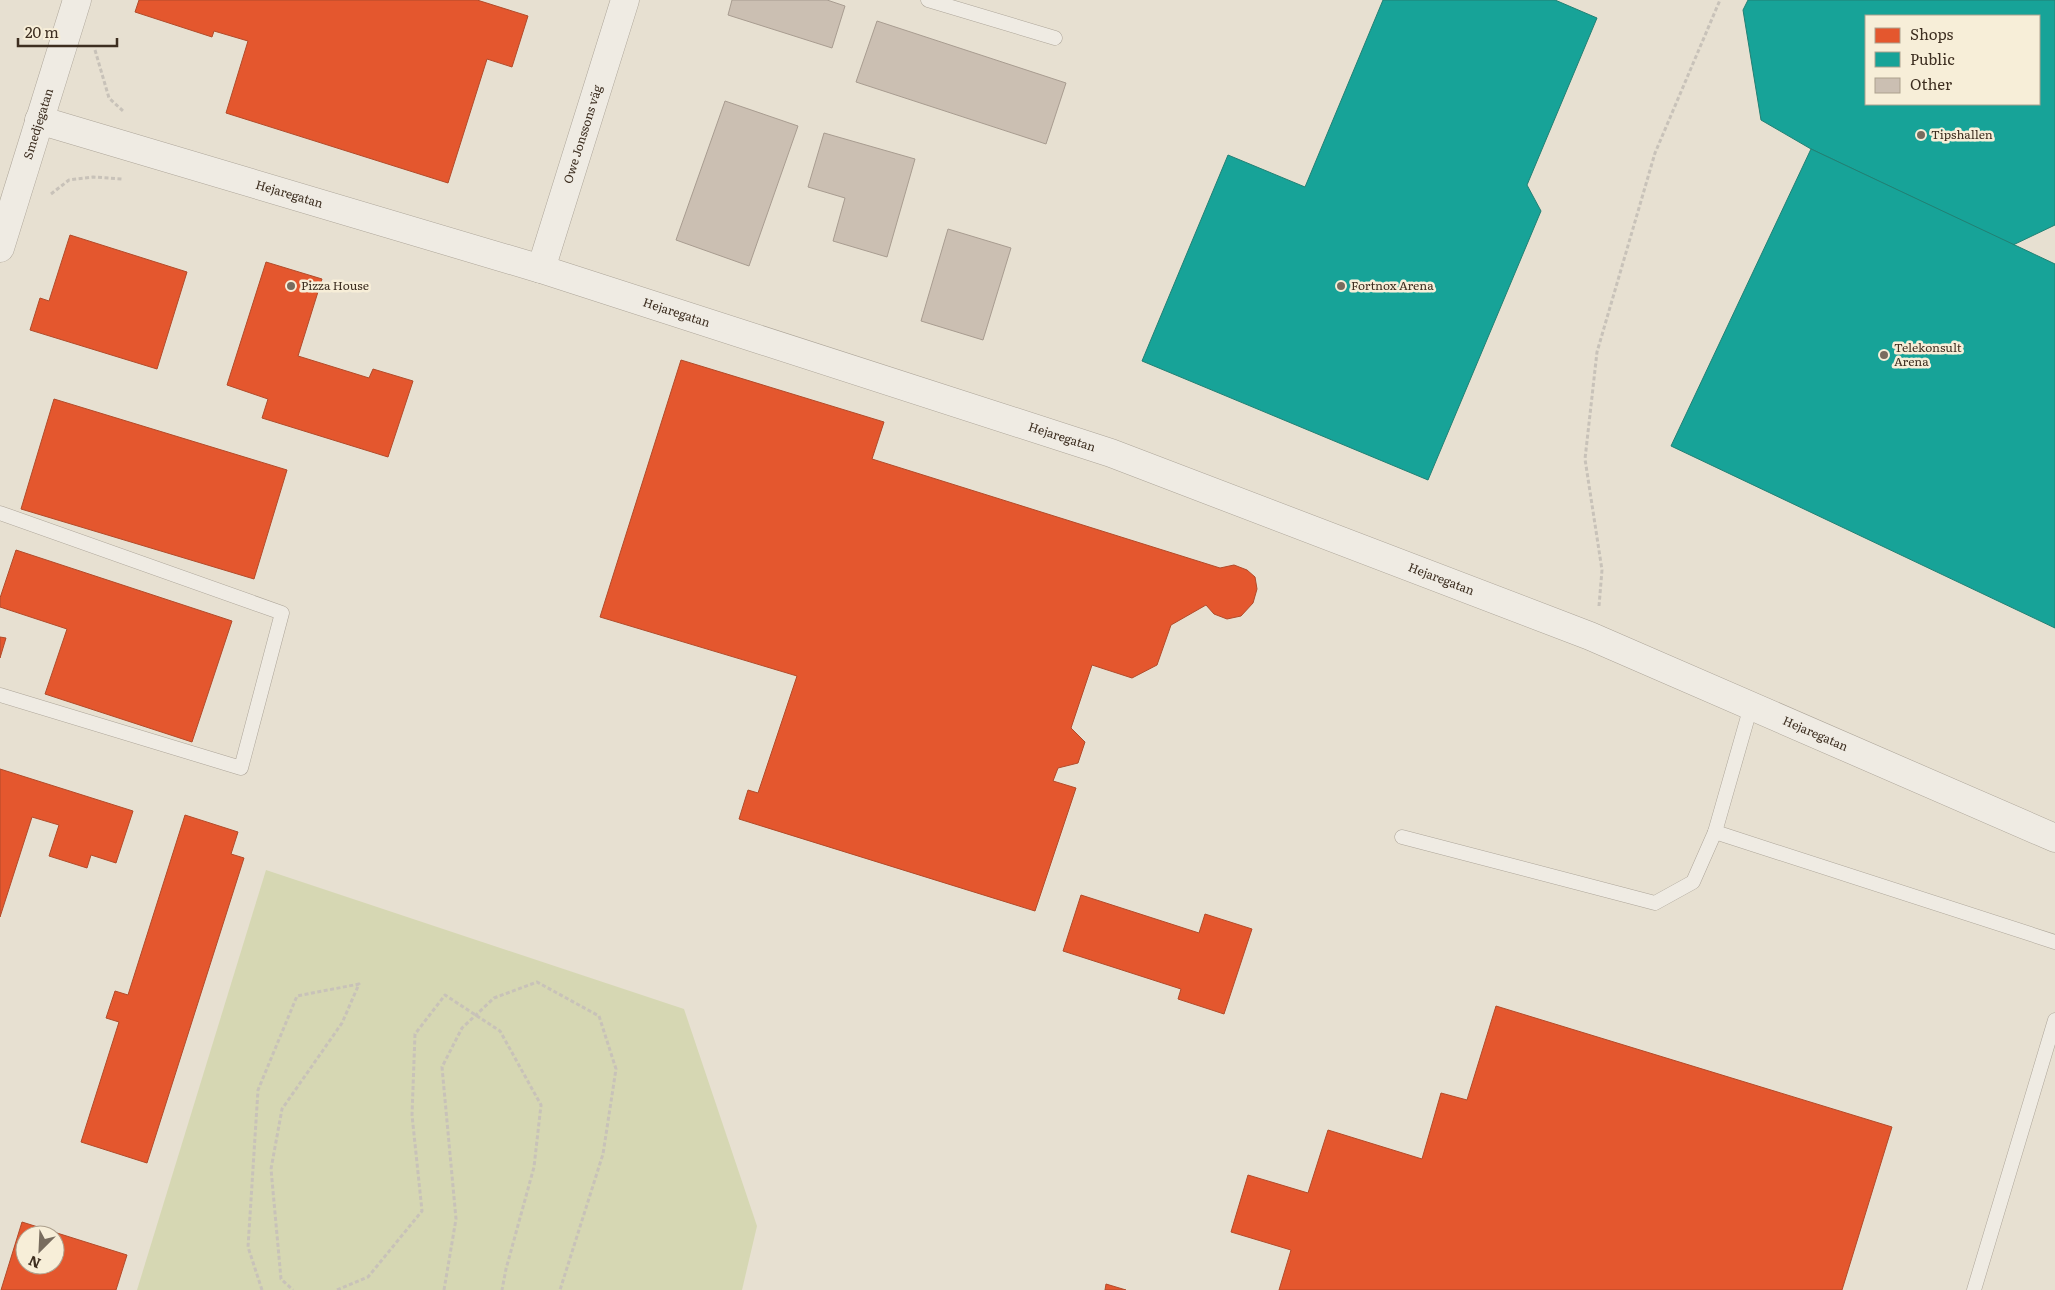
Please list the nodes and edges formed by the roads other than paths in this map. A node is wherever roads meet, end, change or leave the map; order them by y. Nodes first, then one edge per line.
1 (77, 0) edge
2 (625, 0) edge
3 (928, 0) edge
4 (1055, 38) dead end
5 (39, 120) junction
6 (0, 248) edge
7 (541, 270) junction
8 (0, 513) edge
9 (0, 695) edge
10 (1751, 706) junction
11 (1715, 832) junction
12 (1402, 837) dead end
13 (2055, 838) edge
14 (2055, 942) edge
15 (2055, 1020) edge
16 (1974, 1290) edge

1 - 5 street, Smedjegatan
2 - 7 street, Owe Jonssons väg
3 - 4 lane
5 - 6 street, Smedjegatan
5 - 7 street, Hejaregatan
7 - 10 street, Hejaregatan
8 - 9 lane
10 - 11 lane
10 - 13 street, Hejaregatan
11 - 12 lane
11 - 14 lane
15 - 16 lane

